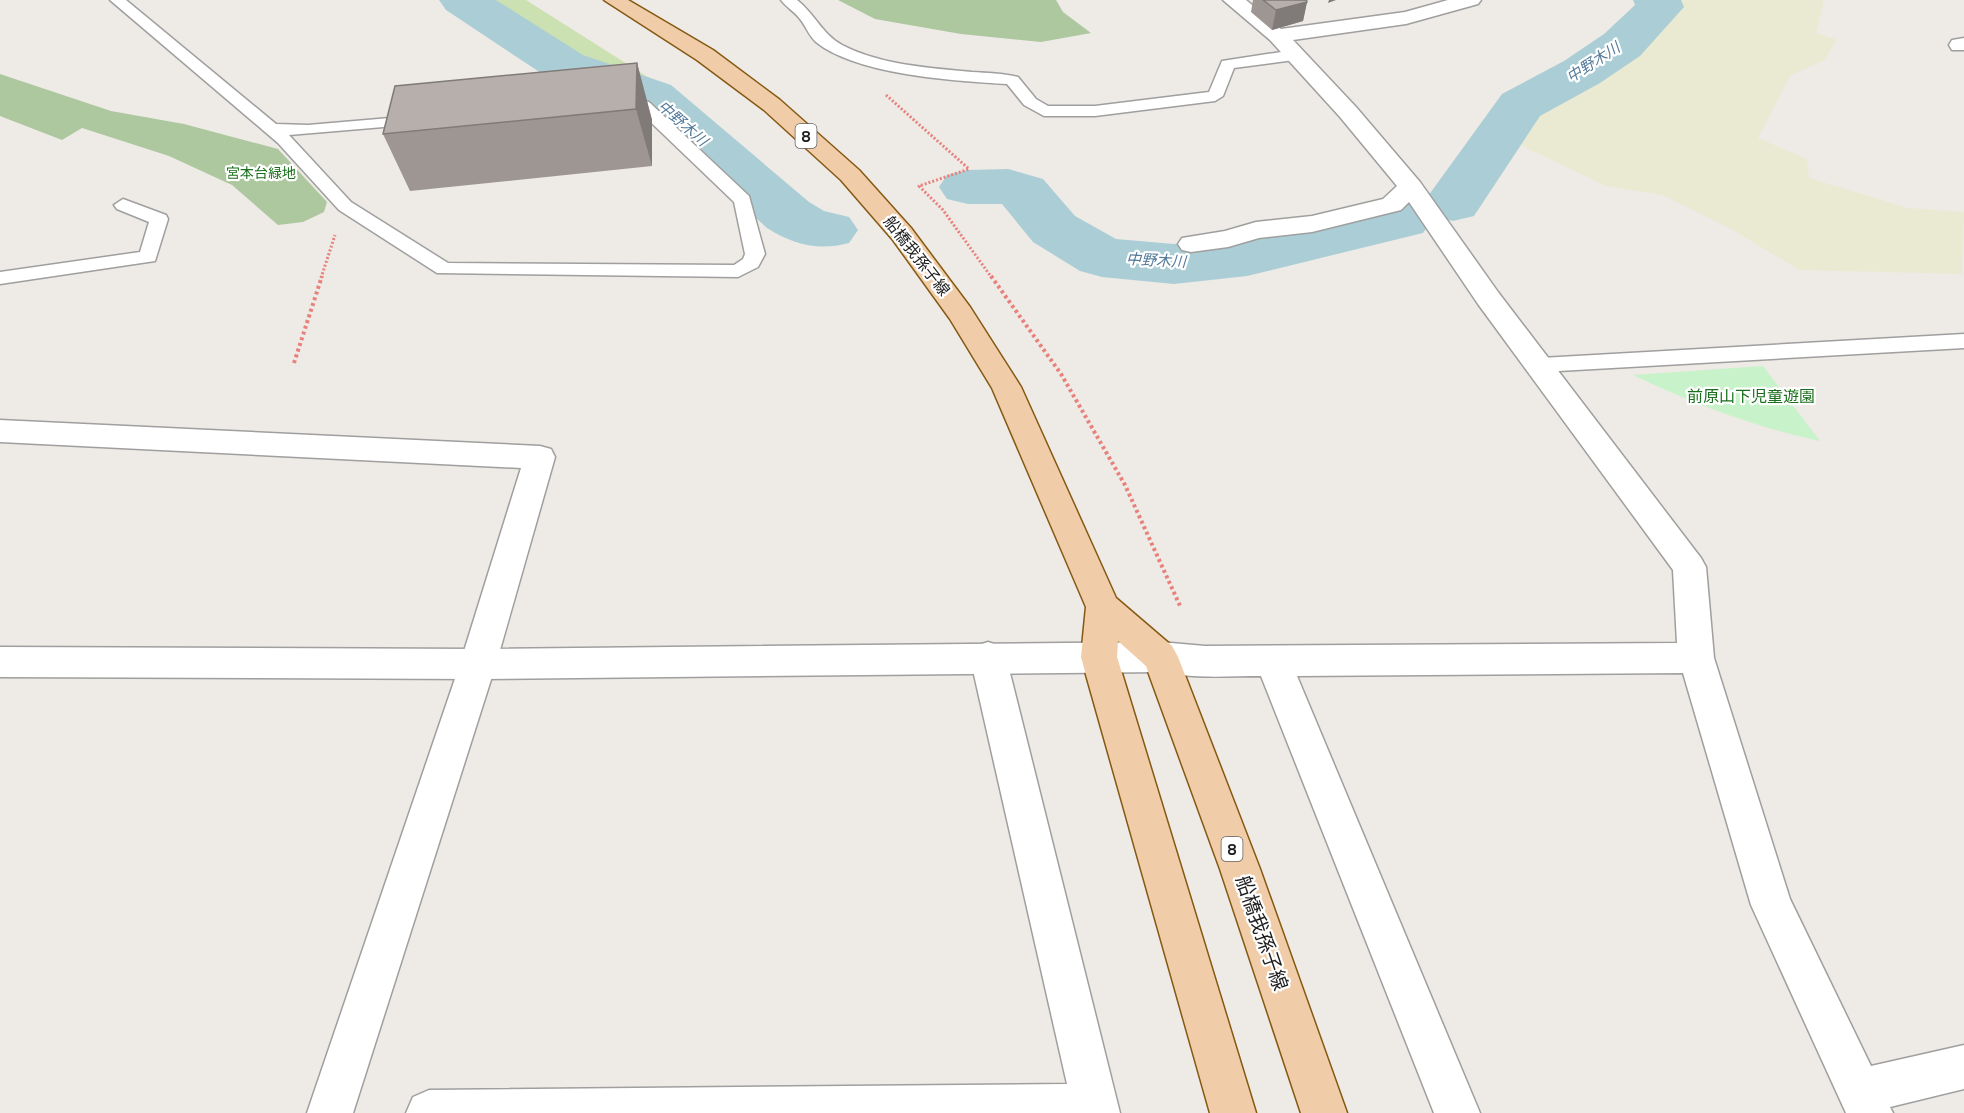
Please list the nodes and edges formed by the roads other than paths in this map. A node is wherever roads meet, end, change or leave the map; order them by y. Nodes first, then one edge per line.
1 (117, 0) edge
2 (614, 0) edge
3 (788, 0) edge
4 (1233, 0) edge
5 (1471, 0) edge
6 (1285, 46) junction
7 (607, 101) edge
8 (434, 118) edge
9 (272, 129) junction
10 (1411, 187) junction
11 (123, 204) dead end
12 (1191, 244) dead end
13 (0, 278) edge
14 (1964, 341) edge
15 (1541, 365) junction
16 (0, 431) edge
17 (1103, 607) junction
18 (988, 657) junction
19 (1099, 657) junction
20 (1160, 657) junction
21 (1272, 658) junction
22 (1696, 658) junction
23 (0, 662) edge
24 (477, 664) junction
25 (1964, 1067) edge
26 (1865, 1102) edge
27 (1096, 1110) edge
28 (330, 1113) edge
29 (429, 1113) edge
30 (1233, 1113) edge
31 (1324, 1113) edge
32 (1457, 1113) edge

1 - 9 lane
2 - 17 main road, 船橋我孫子線 / 8
3 - 6 lane
4 - 6 street
5 - 6 street
6 - 10 street
7 - 9 lane
8 - 9 lane
10 - 12 street
10 - 15 street
11 - 13 lane
14 - 15 lane
15 - 22 street
16 - 24 street
17 - 19 main road, 船橋我孫子線 / 8
17 - 20 main road, 船橋我孫子線 / 8
18 - 19 street
18 - 24 street
18 - 27 street
19 - 20 street
19 - 30 main road, 船橋我孫子線 / 8
20 - 21 street
20 - 31 main road, 船橋我孫子線 / 8
21 - 22 street
21 - 32 street
22 - 26 street
23 - 24 street
24 - 28 street
25 - 26 street
27 - 29 street

